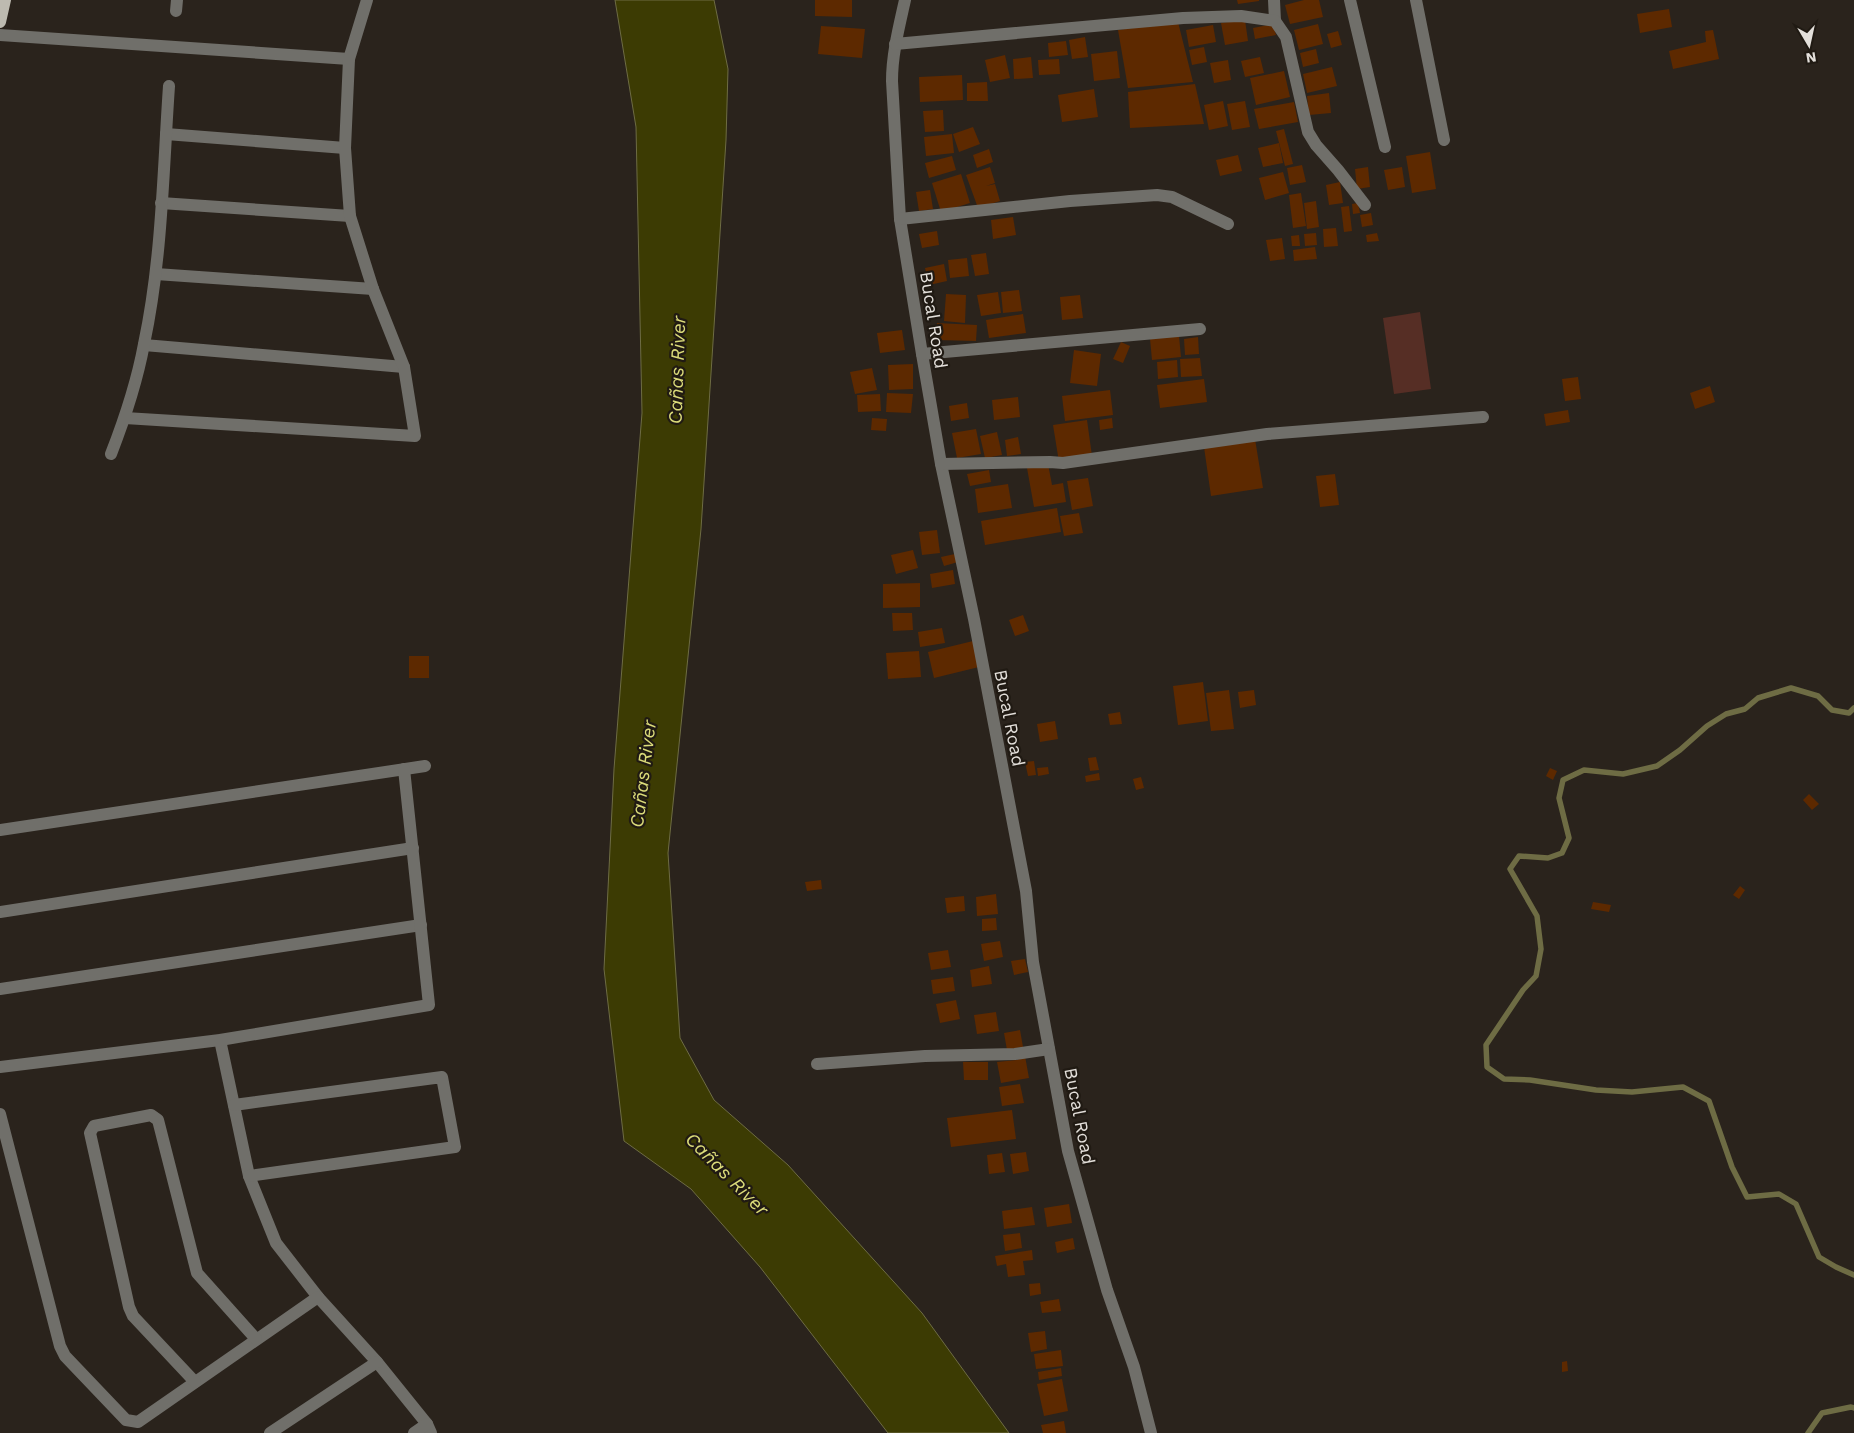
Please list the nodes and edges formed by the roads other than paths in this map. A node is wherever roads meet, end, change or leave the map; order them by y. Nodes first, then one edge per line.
1 (5, 0) edge
2 (367, 0) edge
3 (905, 0) edge
4 (1274, 0) edge
5 (1350, 0) edge
6 (1416, 0) edge
7 (1275, 21) junction
8 (0, 22) edge
9 (0, 35) edge
10 (895, 44) junction
11 (350, 59) junction
12 (169, 86) dead end
13 (166, 134) junction
14 (1444, 140) dead end
15 (1385, 147) dead end
16 (346, 148) junction
17 (161, 203) junction
18 (1365, 205) dead end
19 (350, 216) junction
20 (900, 219) junction
21 (1228, 224) dead end
22 (156, 274) junction
23 (373, 289) junction
24 (1200, 329) dead end
25 (144, 345) junction
26 (922, 354) junction
27 (404, 367) junction
28 (1483, 417) dead end
29 (125, 418) junction
30 (111, 454) dead end
31 (941, 464) junction
32 (425, 766) dead end
33 (404, 769) junction
34 (0, 830) edge
35 (413, 848) junction
36 (0, 912) edge
37 (421, 925) junction
38 (0, 989) edge
39 (220, 1040) junction
40 (1049, 1049) junction
41 (817, 1064) dead end
42 (0, 1067) edge
43 (234, 1105) junction
44 (0, 1114) edge
45 (249, 1176) junction
46 (318, 1296) junction
47 (256, 1340) junction
48 (377, 1362) junction
49 (195, 1382) junction
50 (429, 1428) edge
51 (270, 1433) edge
52 (414, 1433) edge
53 (1151, 1433) edge

1 - 8 main road
2 - 11 street
3 - 10 street, Bucal Road
4 - 7 street
5 - 15 street
6 - 14 street
7 - 10 street
7 - 18 street
9 - 11 street
10 - 20 street, Bucal Road
11 - 16 street
12 - 13 street
13 - 16 street
13 - 17 street
16 - 19 street
17 - 19 street
17 - 22 street
19 - 23 street
20 - 21 street
20 - 26 street, Bucal Road
22 - 23 street
22 - 25 street
23 - 27 street
24 - 26 street
25 - 27 street
25 - 29 street
26 - 31 street, Bucal Road
27 - 29 street
28 - 31 street
29 - 30 street
31 - 40 street, Bucal Road
32 - 33 street
33 - 34 street
33 - 35 street
35 - 36 street
35 - 37 street
37 - 38 street
37 - 39 street
39 - 42 street
39 - 43 street
40 - 41 street
40 - 53 street, Bucal Road
43 - 45 street
43 - 45 street
44 - 49 street
45 - 46 street
46 - 47 street
46 - 48 street
47 - 49 street
47 - 49 street
48 - 50 street
48 - 51 street
50 - 52 street

